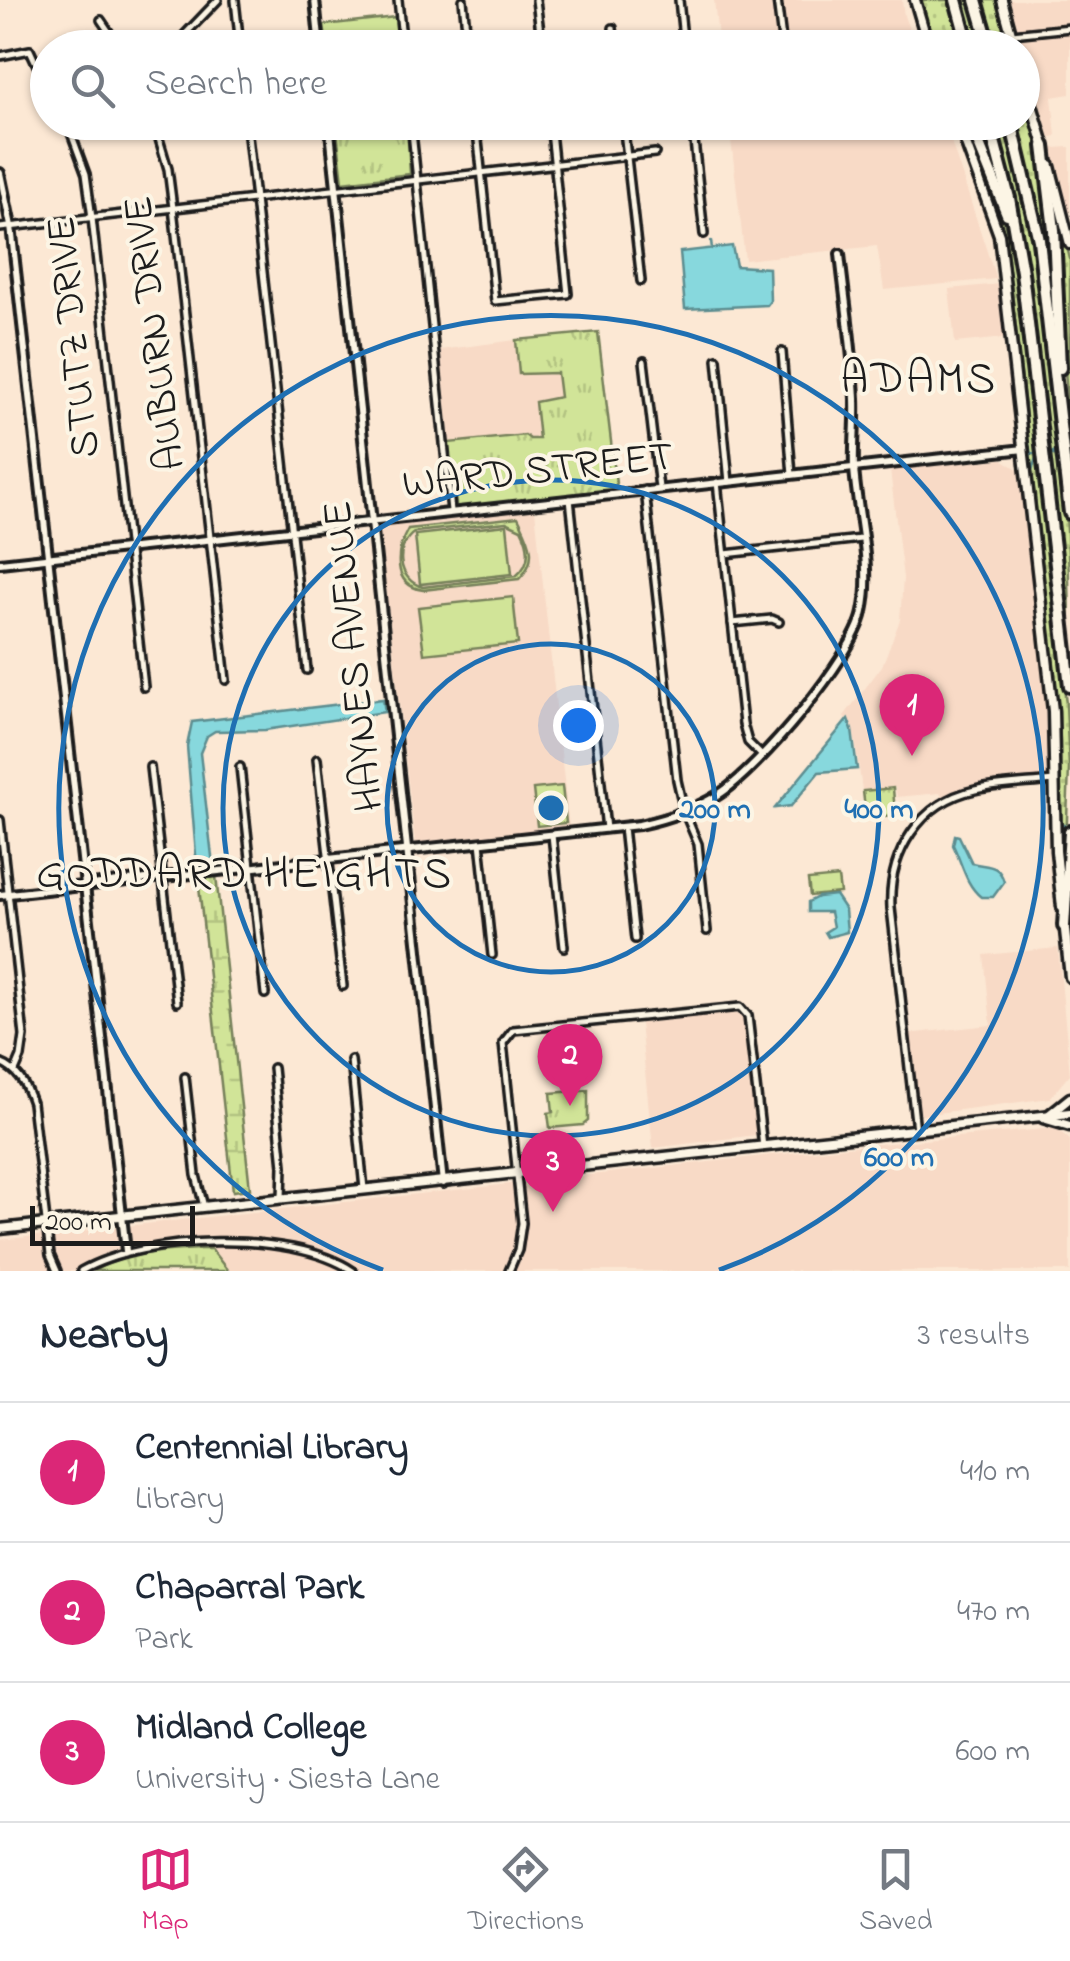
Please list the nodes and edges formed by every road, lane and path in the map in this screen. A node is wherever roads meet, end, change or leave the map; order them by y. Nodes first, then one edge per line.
1 (218, 0) edge
2 (235, 0) edge
3 (315, 0) edge
4 (398, 0) edge
5 (463, 0) edge
6 (536, 0) edge
7 (679, 0) edge
8 (777, 0) edge
9 (915, 0) edge
10 (956, 0) edge
11 (976, 0) edge
12 (1002, 0) edge
13 (101, 20) dead end
14 (1070, 28) edge
15 (108, 30) edge
16 (189, 30) edge
17 (238, 30) edge
18 (318, 30) edge
19 (401, 30) edge
20 (466, 30) edge
21 (540, 30) edge
22 (682, 30) edge
23 (781, 30) edge
24 (924, 30) edge
25 (964, 30) edge
26 (985, 30) edge
27 (1011, 30) edge
28 (1040, 31) edge
29 (30, 50) edge
30 (0, 56) edge
31 (1040, 133) edge
32 (74, 140) edge
33 (159, 140) edge
34 (248, 140) edge
35 (331, 140) edge
36 (413, 140) edge
37 (478, 140) edge
38 (552, 140) edge
39 (625, 140) edge
40 (694, 140) edge
41 (965, 140) edge
42 (978, 140) edge
43 (994, 140) edge
44 (1016, 140) edge
45 (1044, 146) junction
46 (656, 153) dead end
47 (627, 156) junction
48 (554, 165) junction
49 (0, 173) edge
50 (482, 173) junction
51 (416, 180) junction
52 (336, 189) junction
53 (255, 198) junction
54 (173, 208) junction
55 (92, 218) junction
56 (11, 226) junction
57 (0, 228) edge
58 (704, 234) dead end
59 (1014, 235) junction
60 (1070, 244) edge
61 (840, 254) dead end
62 (641, 281) dead end
63 (782, 352) dead end
64 (717, 359) dead end
65 (644, 361) dead end
66 (1060, 429) junction
67 (1024, 449) junction
68 (854, 468) junction
69 (792, 475) junction
70 (717, 482) junction
71 (729, 482) junction
72 (658, 488) junction
73 (645, 489) junction
74 (570, 498) junction
75 (451, 511) junction
76 (1070, 512) edge
77 (371, 521) junction
78 (291, 530) junction
79 (210, 539) junction
80 (861, 539) junction
81 (128, 548) junction
82 (725, 554) junction
83 (48, 557) junction
84 (0, 563) edge
85 (779, 622) dead end
86 (732, 623) junction
87 (306, 670) dead end
88 (226, 680) dead end
89 (1070, 686) edge
90 (144, 687) dead end
91 (763, 757) junction
92 (318, 759) dead end
93 (150, 767) dead end
94 (240, 767) dead end
95 (1055, 781) junction
96 (684, 811) junction
97 (0, 820) edge
98 (624, 827) junction
99 (606, 829) junction
100 (1070, 832) edge
101 (552, 834) junction
102 (480, 842) junction
103 (406, 850) junction
104 (328, 859) junction
105 (250, 868) junction
106 (163, 876) junction
107 (84, 886) junction
108 (4, 894) edge
109 (1064, 926) junction
110 (708, 931) dead end
111 (636, 939) dead end
112 (564, 947) dead end
113 (492, 955) dead end
114 (1070, 977) edge
115 (343, 986) dead end
116 (264, 994) dead end
117 (178, 1002) dead end
118 (351, 1060) dead end
119 (0, 1062) edge
120 (273, 1068) dead end
121 (15, 1071) junction
122 (185, 1077) dead end
123 (1070, 1098) edge
124 (1070, 1113) edge
125 (1049, 1115) junction
126 (1038, 1116) junction
127 (1070, 1126) edge
128 (916, 1130) junction
129 (763, 1147) junction
130 (517, 1174) junction
131 (443, 1183) junction
132 (364, 1189) junction
133 (282, 1198) junction
134 (204, 1207) junction
135 (120, 1216) junction
136 (45, 1224) junction
137 (0, 1229) edge
138 (126, 1251) junction
139 (57, 1271) edge
140 (81, 1271) edge
141 (353, 1271) edge
142 (509, 1271) edge

1 - 16 street
2 - 17 street
3 - 18 street
4 - 19 street
5 - 20 street
6 - 21 street
7 - 22 street
8 - 23 street
9 - 24 main road
10 - 25 highway
11 - 26 highway
12 - 27 main road
13 - 15 street
14 - 28 street
29 - 30 street
31 - 45 main road
32 - 55 street, STUTZ DRIVE
33 - 54 street, AUBURN DRIVE
34 - 53 street
35 - 52 street, HAYNES AVENUE
36 - 51 street
37 - 50 street
38 - 48 street
39 - 47 street
40 - 58 street
41 - 67 main road
42 - 59 highway
43 - 59 highway
44 - 66 highway
45 - 60 main road
45 - 66 highway
46 - 47 street
47 - 48 street
47 - 62 street
48 - 50 street
48 - 50 street
49 - 56 street
50 - 51 street
51 - 52 street
51 - 75 street
52 - 53 street
52 - 77 street, HAYNES AVENUE
53 - 54 street
53 - 78 street
54 - 55 street
54 - 79 street, AUBURN DRIVE
55 - 56 street
55 - 81 street, STUTZ DRIVE
56 - 57 street
56 - 83 street
59 - 89 highway
61 - 68 street
63 - 69 street
64 - 71 street
65 - 72 street
66 - 76 highway
67 - 68 street, WARD STREET
67 - 95 main road
68 - 69 street, WARD STREET
68 - 80 street
69 - 71 street, WARD STREET
70 - 71 street, WARD STREET
70 - 72 street, WARD STREET
70 - 82 street
72 - 73 street, WARD STREET
73 - 74 street, WARD STREET
73 - 96 street
74 - 75 street, WARD STREET
74 - 99 street
75 - 77 street, WARD STREET
77 - 78 street, WARD STREET
77 - 103 street, HAYNES AVENUE
78 - 79 street, WARD STREET
78 - 87 street
79 - 81 street, WARD STREET
79 - 88 street, AUBURN DRIVE
80 - 82 street
80 - 91 street
81 - 83 street, WARD STREET
81 - 90 street, STUTZ DRIVE
82 - 86 street
83 - 84 street, WARD STREET
83 - 107 street
85 - 86 street
86 - 91 street
91 - 96 street
92 - 104 street
93 - 106 street
94 - 105 street
95 - 109 main road
95 - 128 street
96 - 98 street
96 - 110 street
97 - 108 street
98 - 99 street
98 - 111 street
99 - 101 street
100 - 109 highway
101 - 102 street
101 - 112 street
102 - 103 street
102 - 113 street
103 - 104 street
103 - 131 street, HAYNES AVENUE
104 - 105 street
104 - 115 street
105 - 106 street
105 - 116 street
106 - 107 street
106 - 117 street
107 - 108 street
107 - 135 street
108 - 121 street
109 - 114 main road
118 - 132 street
119 - 121 street
120 - 133 street
121 - 136 street
122 - 134 street
123 - 125 main road
124 - 125 main road
125 - 126 main road
126 - 127 main road
126 - 128 main road
128 - 129 main road
129 - 130 main road
129 - 130 street
130 - 131 main road
130 - 142 street
131 - 132 main road
132 - 133 main road
133 - 134 main road
134 - 135 main road
135 - 136 main road
135 - 138 street
136 - 137 main road
136 - 139 street
138 - 140 street
138 - 141 street

